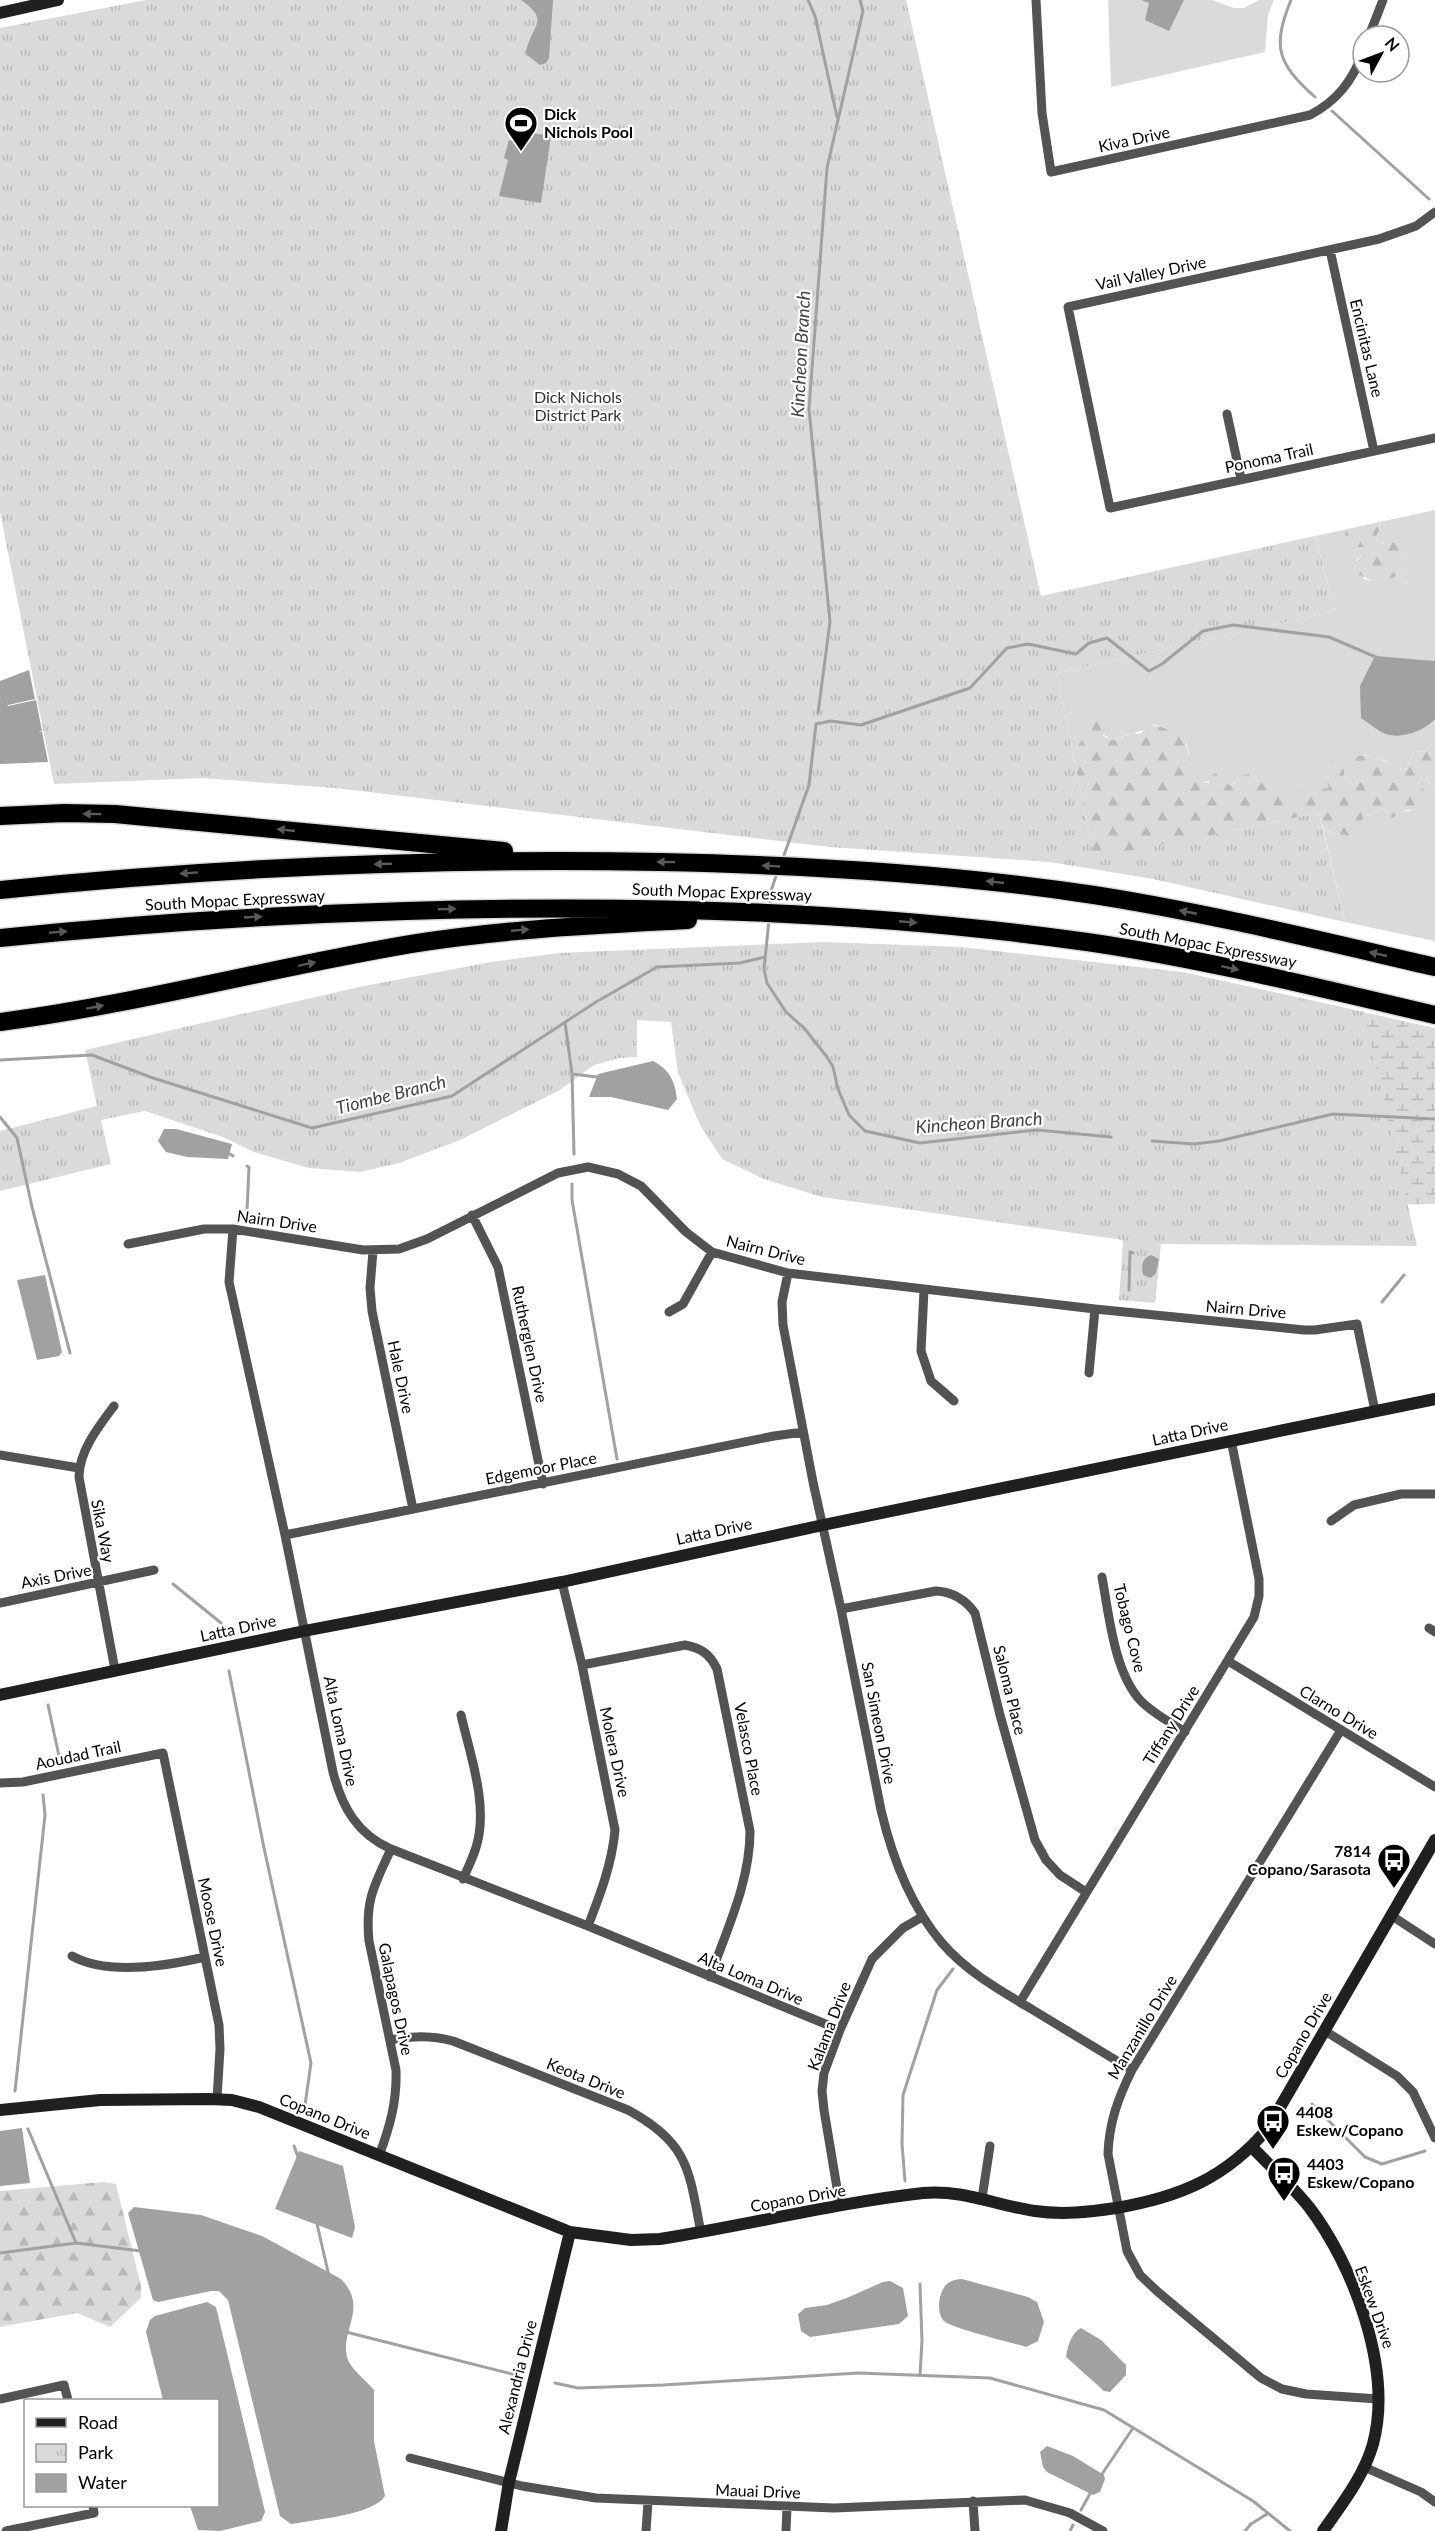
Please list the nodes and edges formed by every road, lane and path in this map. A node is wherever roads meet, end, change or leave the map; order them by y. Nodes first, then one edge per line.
1 (58, 0) edge
2 (1036, 0) edge
3 (1383, 0) edge
4 (0, 13) edge
5 (1374, 24) edge
6 (1351, 78) edge
7 (1435, 212) edge
8 (1330, 250) junction
9 (1227, 414) dead end
10 (1435, 438) edge
11 (1374, 451) junction
12 (1241, 479) junction
13 (1110, 508) joint
14 (0, 816) edge
15 (547, 860) junction
16 (0, 890) edge
17 (717, 915) junction
18 (0, 938) edge
19 (1435, 967) edge
20 (1435, 1015) edge
21 (0, 1022) edge
22 (472, 1215) junction
23 (233, 1228) junction
24 (128, 1244) dead end
25 (373, 1251) junction
26 (712, 1252) junction
27 (788, 1273) junction
28 (924, 1290) junction
29 (1095, 1309) junction
30 (669, 1312) dead end
31 (1089, 1373) dead end
32 (1435, 1399) edge
33 (954, 1401) dead end
34 (114, 1406) dead end
35 (1375, 1411) junction
36 (803, 1432) junction
37 (1231, 1440) junction
38 (0, 1455) edge
39 (79, 1468) junction
40 (543, 1484) junction
41 (1435, 1494) edge
42 (413, 1509) junction
43 (1331, 1521) dead end
44 (823, 1525) junction
45 (285, 1535) junction
46 (154, 1570) dead end
47 (1102, 1578) dead end
48 (562, 1582) junction
49 (98, 1583) junction
50 (0, 1603) edge
51 (841, 1609) junction
52 (304, 1631) junction
53 (1228, 1661) junction
54 (582, 1665) junction
55 (115, 1670) junction
56 (0, 1695) edge
57 (461, 1715) dead end
58 (1341, 1730) junction
59 (1185, 1732) junction
60 (163, 1753) joint
61 (0, 1783) edge
62 (1435, 1787) edge
63 (1435, 1839) edge
64 (391, 1849) junction
65 (463, 1879) junction
66 (1086, 1893) junction
67 (1392, 1916) junction
68 (922, 1917) junction
69 (588, 1926) junction
70 (1435, 1944) edge
71 (72, 1956) dead end
72 (205, 1957) junction
73 (710, 1977) junction
74 (1020, 2002) junction
75 (840, 2030) junction
76 (1325, 2031) junction
77 (390, 2040) junction
78 (1132, 2070) junction
79 (217, 2099) junction
80 (0, 2110) edge
81 (1435, 2138) edge
82 (990, 2146) dead end
83 (1252, 2147) junction
84 (379, 2156) junction
85 (982, 2198) junction
86 (840, 2206) junction
87 (1117, 2208) junction
88 (570, 2232) junction
89 (701, 2233) junction
90 (0, 2399) edge
91 (68, 2399) edge
92 (1378, 2399) junction
93 (410, 2458) dead end
94 (1364, 2467) junction
95 (508, 2482) junction
96 (973, 2501) junction
97 (648, 2502) junction
98 (1435, 2502) edge
99 (787, 2507) junction
100 (93, 2509) edge
101 (6, 2531) edge
102 (501, 2531) edge
103 (646, 2531) edge
104 (786, 2531) edge
105 (975, 2531) edge
106 (1104, 2531) edge
107 (1323, 2531) edge

1 - 4 street
2 - 6 street, Kiva Drive
3 - 5 street
7 - 8 street, Vail Valley Drive
8 - 11 street, Encinitas Lane
8 - 13 street, Vail Valley Drive
9 - 12 street
10 - 11 street, Ponoma Trail
11 - 12 street, Ponoma Trail
12 - 13 street, Ponoma Trail
15 -> 14 highway
15 -> 16 highway, South Mopac Expressway
19 -> 15 highway, South Mopac Expressway
18 -> 17 highway, South Mopac Expressway
17 -> 20 highway, South Mopac Expressway
21 -> 17 highway
22 - 25 street, Nairn Drive
22 - 26 street, Nairn Drive
22 - 40 street, Rutherglen Drive
23 - 24 street, Nairn Drive
23 - 25 street, Nairn Drive
23 - 45 street, Alta Loma Drive
25 - 42 street, Hale Drive
26 - 27 street, Nairn Drive
26 - 30 street
27 - 28 street, Nairn Drive
27 - 36 street, San Simeon Drive
28 - 29 street, Nairn Drive
28 - 33 street
29 - 31 street
29 - 35 street, Nairn Drive
32 - 35 street, Latta Drive
34 - 39 street, Sika Way
35 - 37 street, Latta Drive
36 - 40 street, Edgemoor Place
36 - 44 street, San Simeon Drive
37 - 44 street, Latta Drive
37 - 53 street, Tiffany Drive
38 - 39 street
39 - 49 street, Sika Way
40 - 42 street, Edgemoor Place
41 - 43 street
42 - 45 street, Edgemoor Place
44 - 48 street, Latta Drive
44 - 51 street, San Simeon Drive
45 - 52 street, Alta Loma Drive
46 - 49 street, Axis Drive
47 - 59 street, Tobago Cove
48 - 52 street, Latta Drive
48 - 54 street, Molera Drive
49 - 50 street, Axis Drive
49 - 55 street, Sika Way
51 - 66 street, Saloma Place
51 - 68 street, San Simeon Drive
52 - 55 street, Latta Drive
52 - 64 street, Alta Loma Drive
53 - 58 street, Clarno Drive
53 - 59 street, Tiffany Drive
54 - 69 street, Molera Drive
54 - 73 street, Velasco Place
55 - 56 street, Latta Drive
57 - 65 street
58 - 62 street, Clarno Drive
58 - 78 street, Manzanillo Drive
59 - 66 street, Tiffany Drive
60 - 61 street, Aoudad Trail
60 - 72 street, Moose Drive
63 - 67 street, Copano Drive
64 - 65 street, Alta Loma Drive
64 - 77 street, Galapagos Drive
65 - 69 street, Alta Loma Drive
66 - 74 street, Tiffany Drive
67 - 70 street
67 - 76 street, Copano Drive
68 - 74 street, San Simeon Drive
68 - 75 street, Kalama Drive
69 - 73 street, Alta Loma Drive
71 - 72 street
72 - 79 street, Moose Drive
73 - 75 street, Alta Loma Drive
74 - 78 street, San Simeon Drive
75 - 86 street, Kalama Drive
76 - 81 street
76 - 83 street, Copano Drive
77 - 84 street, Galapagos Drive
77 - 89 street, Keota Drive
78 - 87 street, Manzanillo Drive
79 - 80 street, Copano Drive
79 - 84 street, Copano Drive
82 - 85 street
83 - 87 street, Copano Drive
83 - 92 street, Eskew Drive
84 - 88 street, Copano Drive
85 - 86 street, Copano Drive
85 - 87 street, Copano Drive
86 - 89 street, Copano Drive
87 - 92 street, Manzanillo Drive
88 - 89 street, Copano Drive
88 - 95 street, Alexandria Drive
90 - 91 street
92 - 94 street, Eskew Drive
93 - 95 street, Mauai Drive
94 - 98 street
94 - 107 street, Eskew Drive
95 - 97 street, Mauai Drive
95 - 102 street, Alexandria Drive
96 - 99 street, Mauai Drive
96 - 105 street
96 - 106 street, Mauai Drive
97 - 99 street, Mauai Drive
97 - 103 street
99 - 104 street
100 - 101 street

